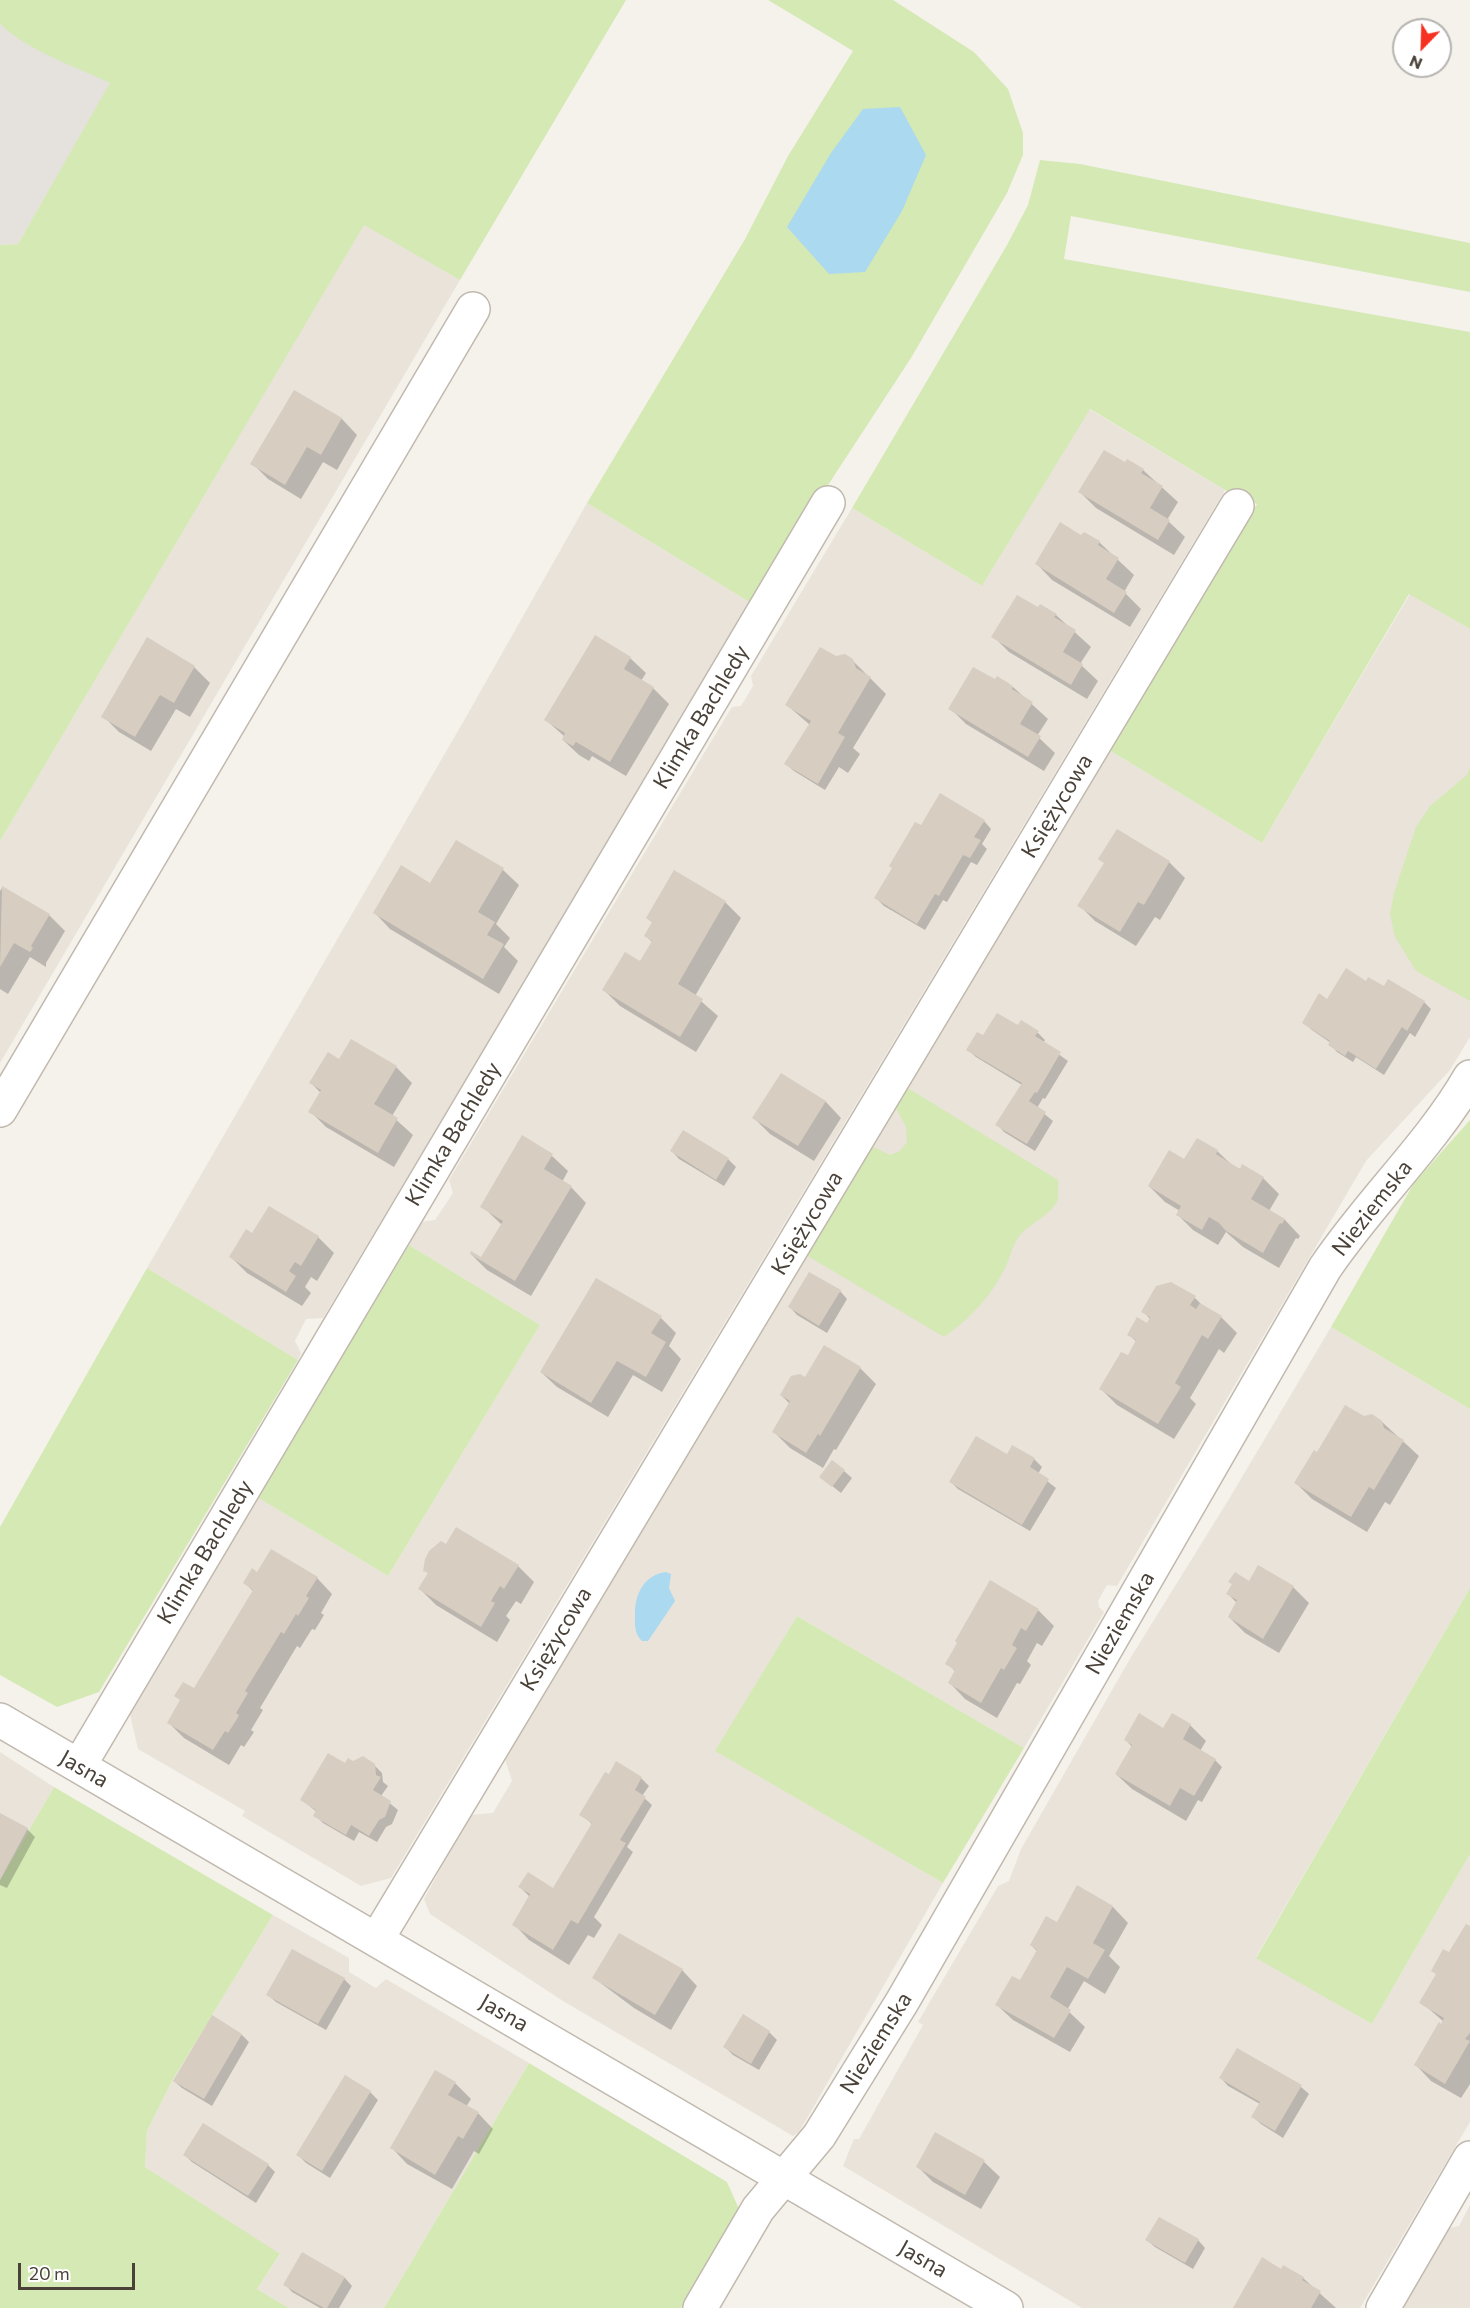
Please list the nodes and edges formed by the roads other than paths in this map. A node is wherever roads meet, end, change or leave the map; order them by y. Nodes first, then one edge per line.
1 (473, 309) dead end
2 (828, 503) dead end
3 (1237, 506) dead end
4 (1470, 1077) edge
5 (0, 1110) edge
6 (0, 1720) edge
7 (79, 1766) junction
8 (377, 1939) junction
9 (1470, 2158) edge
10 (785, 2178) junction
11 (700, 2308) edge
12 (1006, 2308) edge
13 (1383, 2308) edge

1 - 5 street
2 - 7 street, Klimka Bachledy
3 - 8 street, Księżycowa
4 - 10 street, Nieziemska
6 - 7 street, Jasna
7 - 8 street, Jasna
8 - 10 street, Jasna
9 - 13 street
10 - 11 street, Nieziemska
10 - 12 street, Jasna

